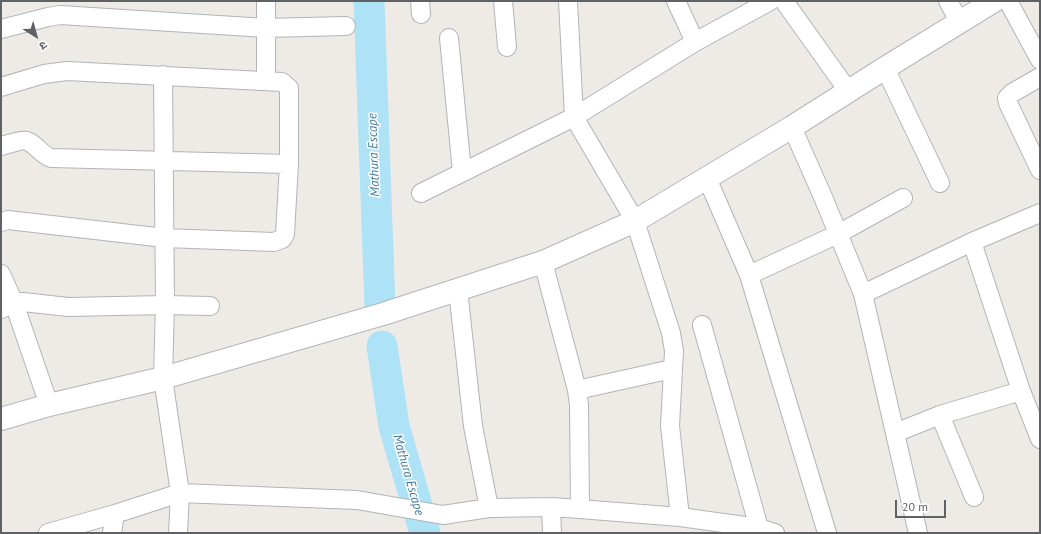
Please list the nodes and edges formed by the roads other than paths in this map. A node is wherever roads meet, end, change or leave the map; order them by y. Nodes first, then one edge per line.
1 (266, 1) edge
2 (503, 1) edge
3 (568, 1) edge
4 (676, 1) edge
5 (770, 1) edge
6 (784, 1) edge
7 (948, 1) edge
8 (994, 1) edge
9 (1008, 1) edge
10 (960, 23) junction
11 (346, 26) dead end
12 (266, 28) junction
13 (1, 29) edge
14 (449, 38) dead end
15 (695, 42) junction
16 (507, 47) dead end
17 (1040, 60) edge
18 (885, 68) junction
19 (163, 75) junction
20 (1040, 77) edge
21 (266, 80) junction
22 (1, 87) edge
23 (849, 92) junction
24 (574, 117) junction
25 (792, 128) junction
26 (1, 146) edge
27 (164, 161) junction
28 (289, 164) junction
29 (1040, 170) edge
30 (462, 172) junction
31 (707, 178) junction
32 (940, 183) dead end
33 (421, 193) dead end
34 (903, 198) dead end
35 (1040, 213) edge
36 (635, 221) junction
37 (1, 222) edge
38 (838, 234) junction
39 (164, 238) junction
40 (972, 242) junction
41 (542, 262) junction
42 (1, 274) edge
43 (749, 275) junction
44 (458, 290) junction
45 (863, 294) junction
46 (165, 305) junction
47 (8, 306) edge
48 (210, 306) dead end
49 (702, 325) dead end
50 (672, 369) junction
51 (163, 378) junction
52 (576, 390) junction
53 (1021, 390) junction
54 (49, 405) junction
55 (940, 415) junction
56 (1, 419) edge
57 (895, 433) junction
58 (1040, 439) edge
59 (180, 493) junction
60 (974, 497) dead end
61 (551, 507) junction
62 (489, 508) junction
63 (580, 508) junction
64 (115, 514) junction
65 (680, 517) junction
66 (767, 531) edge
67 (48, 533) edge
68 (112, 533) edge
69 (178, 533) edge
70 (552, 533) edge
71 (827, 533) edge
72 (918, 533) edge

1 - 12 street
2 - 16 street
3 - 24 street
4 - 15 street
5 - 15 street
6 - 23 street
7 - 10 street
8 - 10 street
9 - 17 street
10 - 18 street
11 - 12 street
12 - 13 street
12 - 21 street
14 - 30 street
15 - 24 street
18 - 23 street
18 - 32 street
19 - 21 street
19 - 22 street
19 - 27 street
20 - 29 street
21 - 28 street
23 - 25 street
24 - 30 street
24 - 36 street
25 - 31 street
25 - 38 street
26 - 27 street
27 - 28 street
27 - 39 street
28 - 39 street
30 - 33 street
31 - 36 street
31 - 43 street
34 - 38 street
35 - 40 street
36 - 41 street
36 - 50 street
37 - 39 street
38 - 43 street
38 - 45 street
39 - 46 street
40 - 45 street
40 - 53 street
41 - 44 street
41 - 52 street
42 - 47 street
43 - 71 street
44 - 51 street
44 - 62 street
45 - 57 street
46 - 47 street
46 - 48 street
46 - 51 street
47 - 54 street
49 - 66 street
50 - 52 street
50 - 65 street
51 - 54 street
51 - 59 street
52 - 63 street
53 - 55 street
53 - 58 street
54 - 56 street
55 - 57 street
55 - 60 street
57 - 72 street
59 - 62 street
59 - 64 street
59 - 69 street
61 - 62 street
61 - 63 street
61 - 70 street
63 - 65 street
64 - 67 street
64 - 68 street
65 - 66 street

